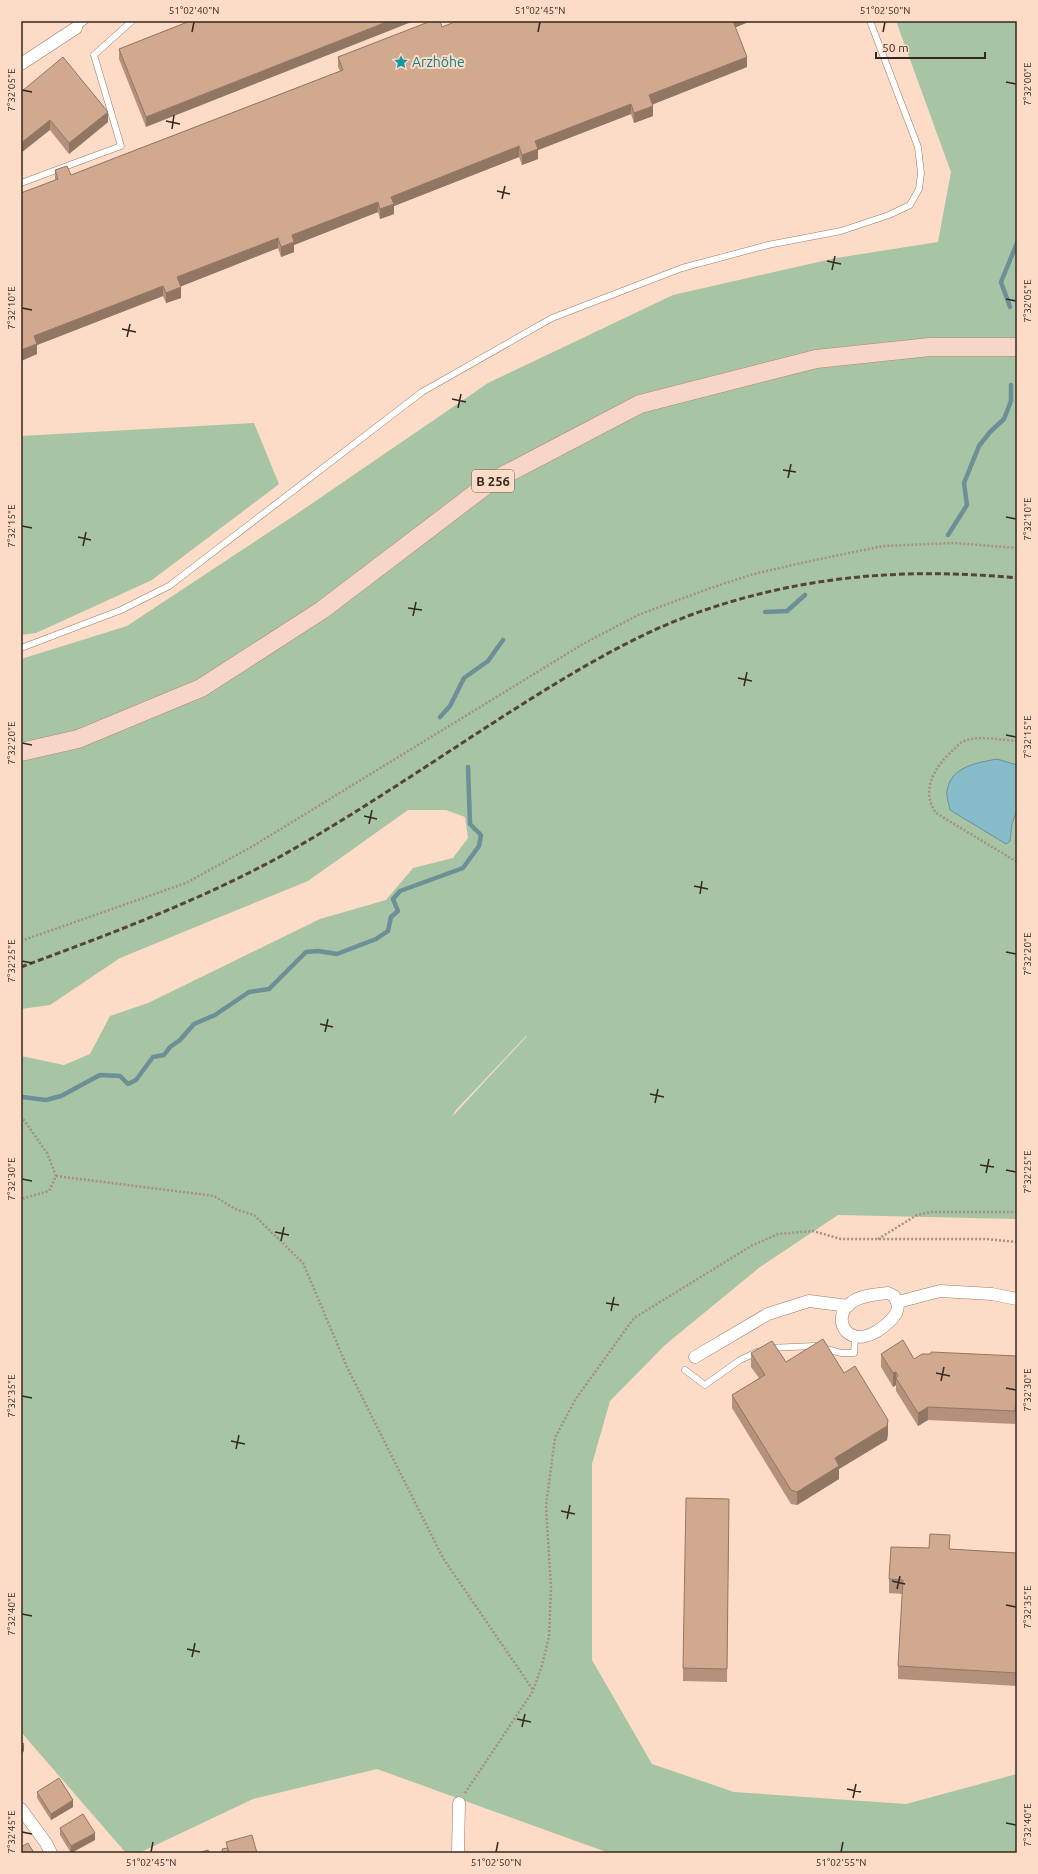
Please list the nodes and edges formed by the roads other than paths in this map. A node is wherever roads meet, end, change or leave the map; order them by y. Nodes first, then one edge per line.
1 (132, 21) edge
2 (870, 21) edge
3 (81, 24) edge
4 (21, 64) edge
5 (21, 183) edge
6 (1017, 347) edge
7 (21, 648) edge
8 (21, 752) edge
9 (1017, 1300) edge
10 (898, 1302) junction
11 (848, 1306) junction
12 (855, 1337) junction
13 (695, 1357) dead end
14 (685, 1370) dead end
15 (459, 1803) road end
16 (21, 1809) edge
17 (51, 1853) edge
18 (458, 1853) edge

1 - 5 lane
2 - 7 lane
3 - 4 street
6 - 8 main road, B 256
9 - 10 street
10 - 11 street
10 - 12 street
11 - 12 street
11 - 13 street
12 - 14 lane
15 - 18 street
16 - 17 street

